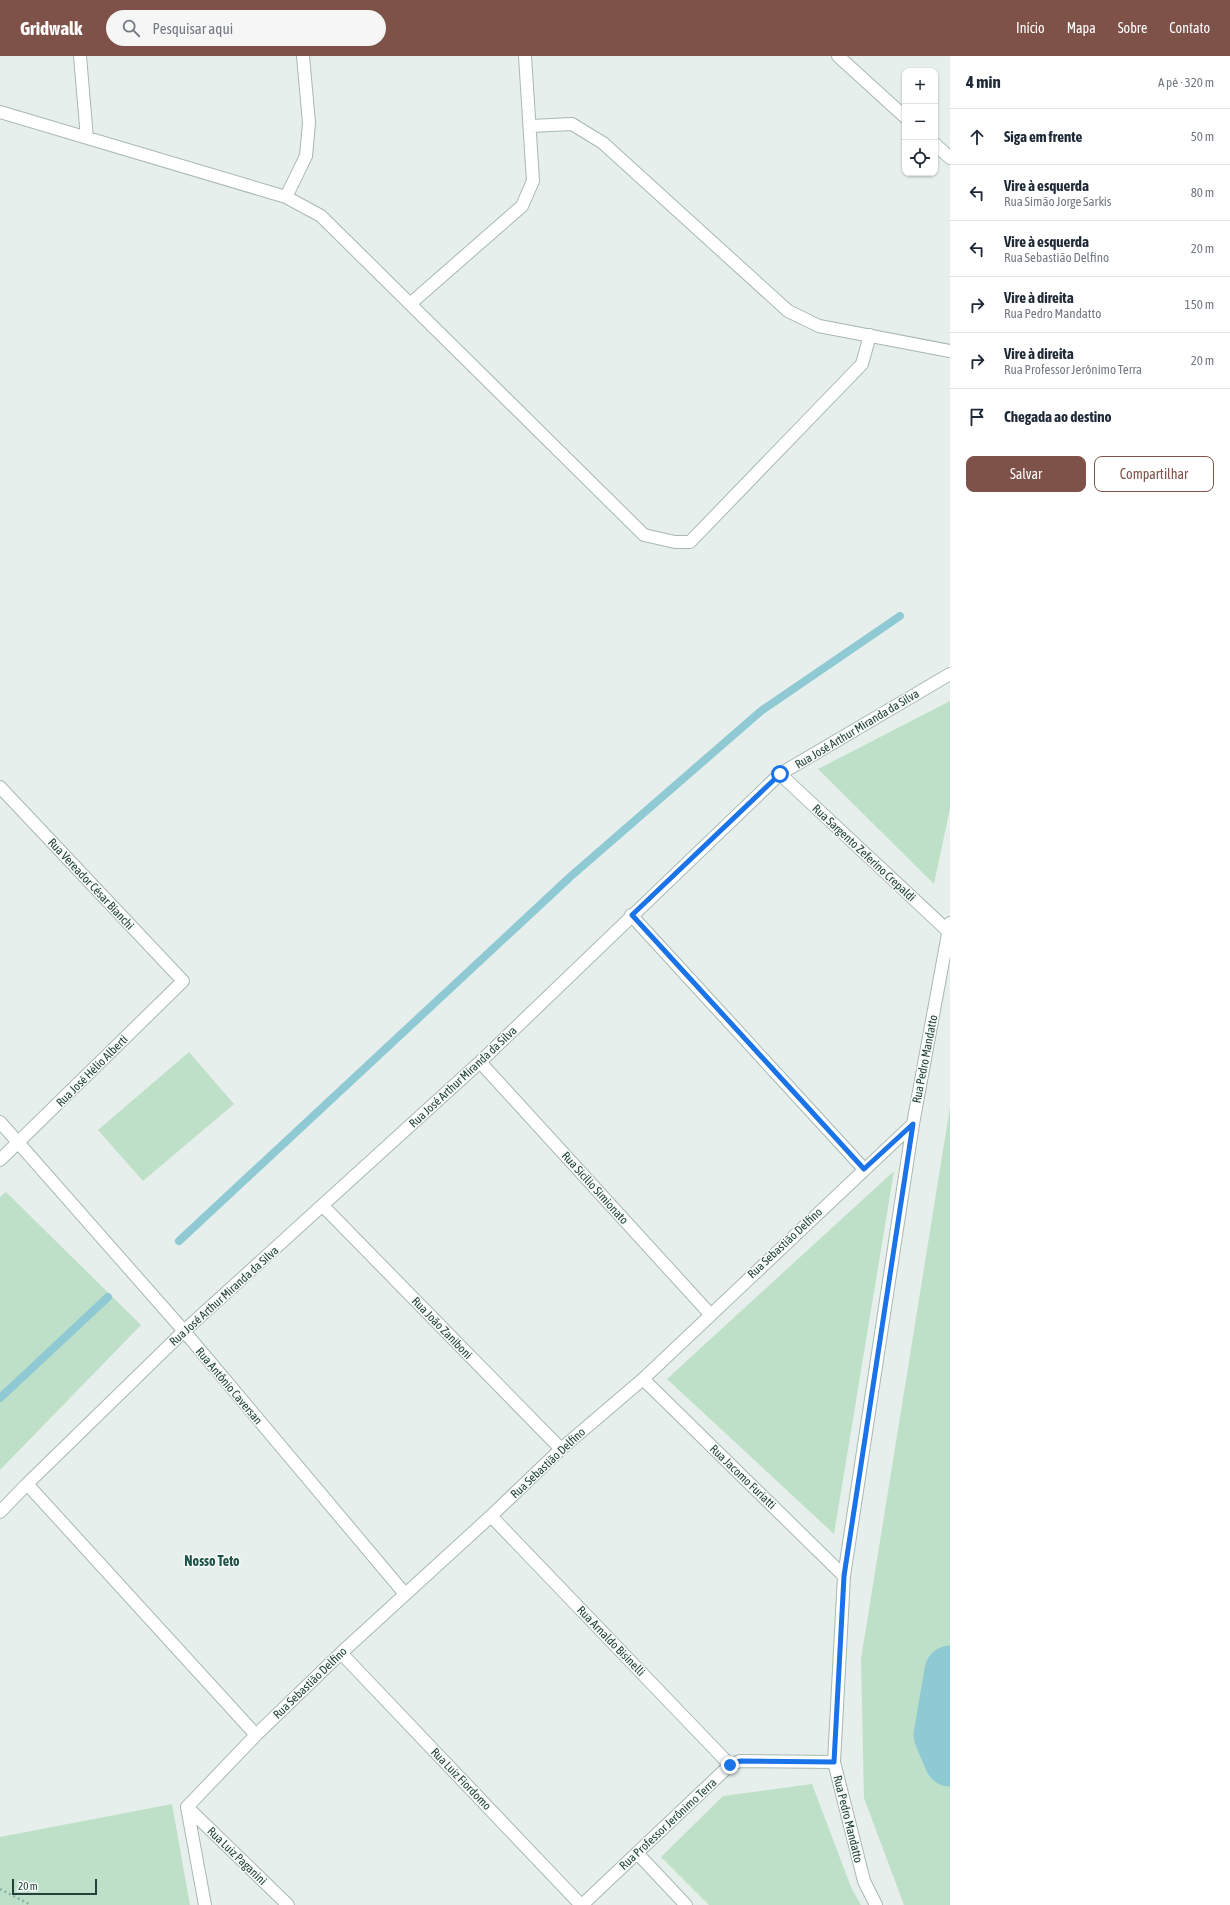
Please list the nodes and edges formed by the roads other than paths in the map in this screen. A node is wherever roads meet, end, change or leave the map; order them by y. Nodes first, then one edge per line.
1 (80, 56) edge
2 (303, 56) edge
3 (525, 56) edge
4 (838, 56) edge
5 (0, 112) edge
6 (902, 114) edge
7 (531, 126) junction
8 (87, 138) junction
9 (938, 147) edge
10 (950, 158) edge
11 (286, 197) junction
12 (410, 304) junction
13 (870, 335) junction
14 (950, 351) edge
15 (950, 674) edge
16 (780, 774) junction
17 (0, 787) edge
18 (632, 915) junction
19 (949, 927) edge
20 (183, 981) joint
21 (480, 1062) junction
22 (0, 1122) edge
23 (913, 1124) junction
24 (20, 1143) junction
25 (0, 1160) edge
26 (864, 1169) junction
27 (323, 1206) junction
28 (710, 1314) junction
29 (184, 1331) junction
30 (643, 1379) junction
31 (561, 1449) junction
32 (27, 1484) junction
33 (0, 1512) edge
34 (491, 1516) junction
35 (844, 1576) junction
36 (405, 1594) junction
37 (341, 1653) junction
38 (256, 1735) junction
39 (834, 1762) junction
40 (730, 1765) junction
41 (187, 1807) junction
42 (638, 1854) junction
43 (205, 1905) edge
44 (288, 1905) edge
45 (581, 1905) edge
46 (686, 1905) edge
47 (876, 1905) edge

1 - 8 street
2 - 11 street
3 - 7 street
4 - 6 street
5 - 8 street
7 - 12 street
7 - 13 street
8 - 11 street
9 - 10 street
11 - 12 street
12 - 13 street
13 - 14 street
15 - 16 street, Rua José Arthur Miranda da Silva
16 - 18 street, Rua José Arthur Miranda da Silva
16 - 19 street, Rua Sargento Zeferino Crepaldi
17 - 20 street, Rua Vereador César Bianchi
18 - 21 street, Rua José Arthur Miranda da Silva
18 - 26 street
19 - 23 street, Rua Pedro Mandatto
20 - 24 street, Rua José Hélio Alberti
21 - 27 street, Rua José Arthur Miranda da Silva
21 - 28 street, Rua Sicilio Simionato
22 - 24 street, Rua Antônio Caversan
23 - 26 street, Rua Sebastião Delfino
23 - 35 street, Rua Pedro Mandatto
24 - 25 street, Rua José Hélio Alberti
24 - 29 street, Rua Antônio Caversan
26 - 28 street, Rua Sebastião Delfino
27 - 29 street, Rua José Arthur Miranda da Silva
27 - 31 street, Rua João Zaniboni
28 - 30 street, Rua Sebastião Delfino
29 - 32 street, Rua José Arthur Miranda da Silva
29 - 36 street, Rua Antônio Caversan
30 - 31 street, Rua Sebastião Delfino
30 - 35 street, Rua Jacomo Furiatti
31 - 34 street, Rua Sebastião Delfino
32 - 33 street, Rua José Arthur Miranda da Silva
32 - 38 street
34 - 36 street, Rua Sebastião Delfino
34 - 40 street, Rua Arnaldo Bisinelli
35 - 39 street, Rua Pedro Mandatto
36 - 37 street, Rua Sebastião Delfino
37 - 38 street, Rua Sebastião Delfino
37 - 45 street, Rua Luiz Fiordomo
38 - 41 street, Rua Sebastião Delfino
39 - 40 street
39 - 47 street, Rua Pedro Mandatto
40 - 42 street, Rua Professor Jerônimo Terra
41 - 43 street
41 - 44 street, Rua Luiz Paganini
42 - 45 street, Rua Professor Jerônimo Terra
42 - 46 street

